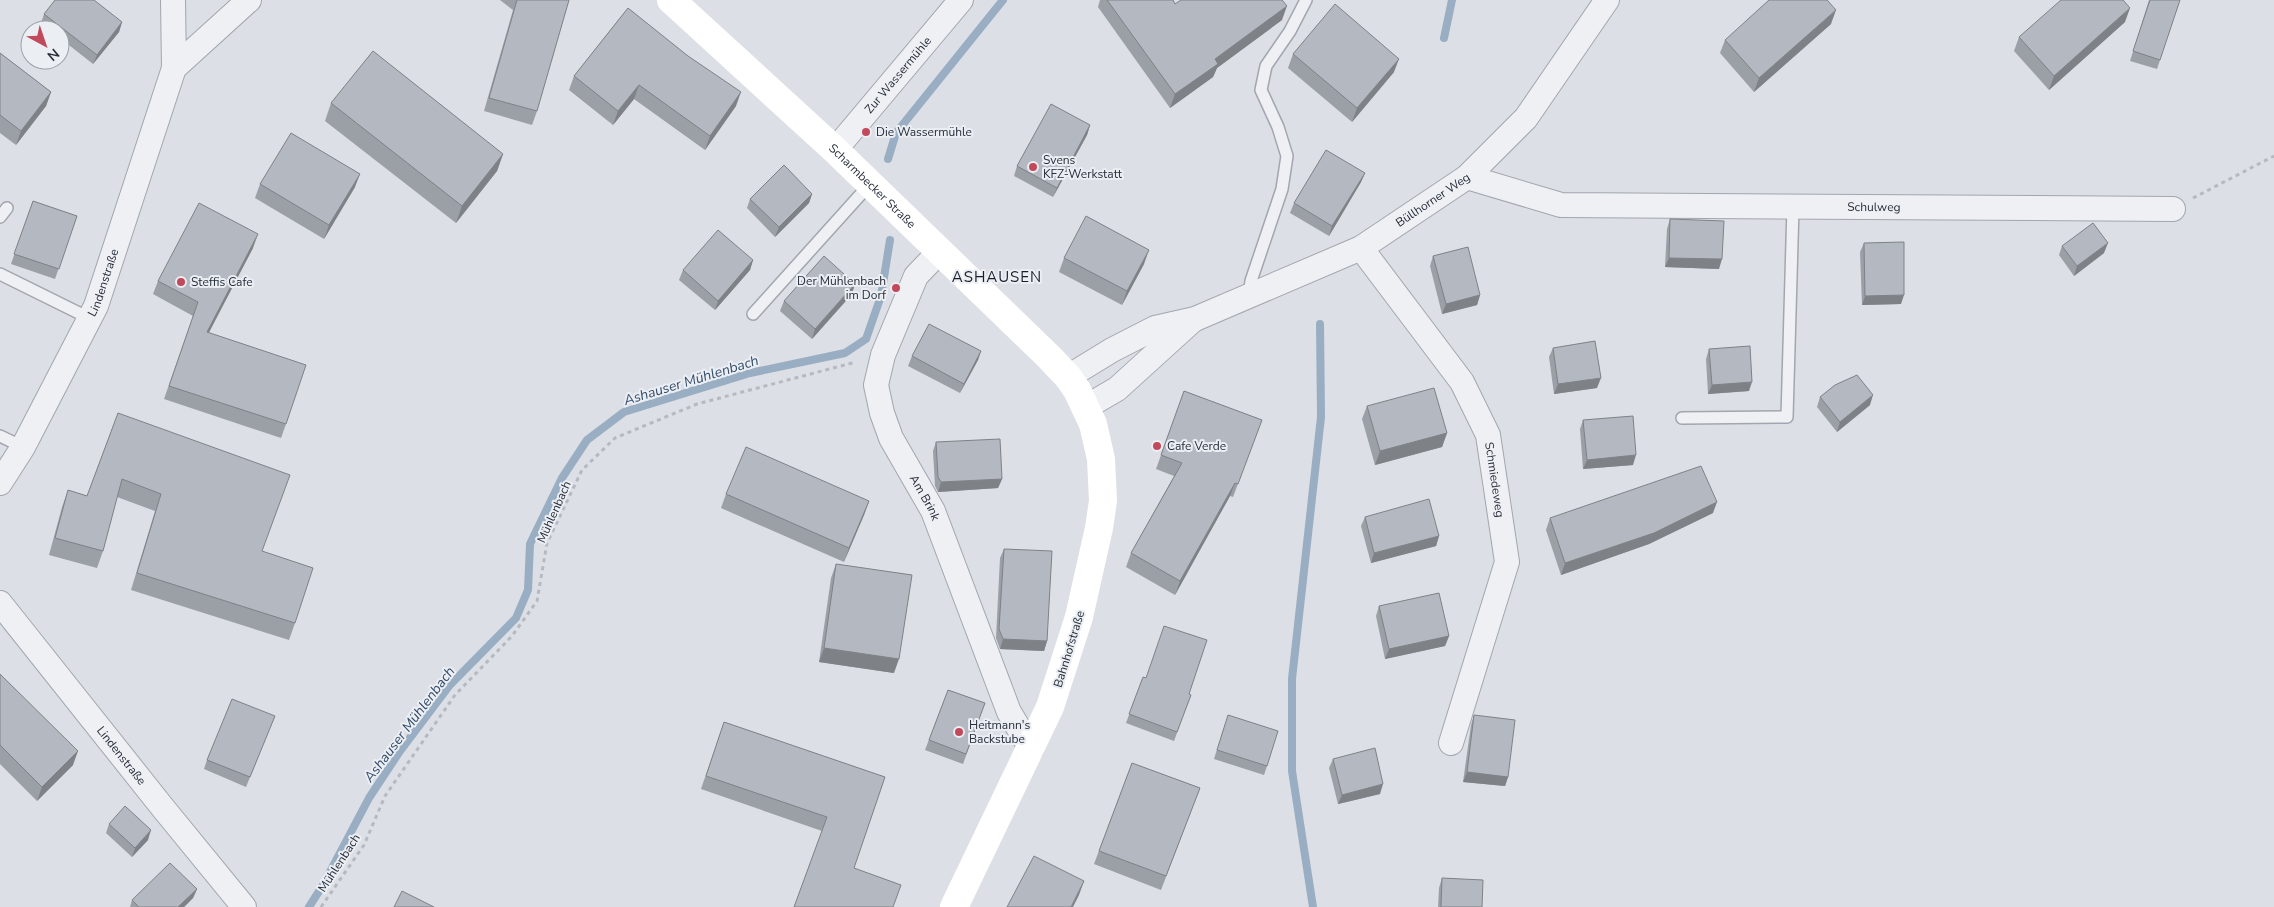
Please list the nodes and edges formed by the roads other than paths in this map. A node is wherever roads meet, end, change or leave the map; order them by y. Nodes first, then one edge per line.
1 (173, 0) edge
2 (249, 0) edge
3 (671, 0) edge
4 (961, 0) edge
5 (1306, 0) edge
6 (1607, 0) edge
7 (174, 68) junction
8 (835, 150) junction
9 (1467, 177) junction
10 (870, 184) junction
11 (1793, 207) junction
12 (2173, 209) road end
13 (1361, 248) junction
14 (940, 251) junction
15 (0, 274) edge
16 (1249, 295) junction
17 (753, 314) dead end
18 (89, 318) junction
19 (1195, 319) junction
20 (1068, 377) junction
21 (1086, 407) junction
22 (1682, 418) dead end
23 (0, 436) edge
24 (23, 448) junction
25 (0, 483) edge
26 (0, 603) edge
27 (1452, 743) dead end
28 (1031, 749) junction
29 (244, 907) edge
30 (954, 907) edge

1 - 7 street, Lindenstraße
2 - 7 street, Lindenstraße
3 - 8 street, Scharmbecker Straße
4 - 8 street, Zur Wassermühle
5 - 16 lane
6 - 9 street, Büllhorner Weg
7 - 18 street, Lindenstraße
8 - 10 street, Scharmbecker Straße
9 - 11 street, Schulweg
9 - 13 street, Büllhorner Weg
10 - 14 street, Scharmbecker Straße
10 - 17 lane
11 - 12 street, Schulweg
11 - 22 lane
13 - 16 street, Büllhorner Weg
13 - 27 street, Schmiedeweg
14 - 20 street, Scharmbecker Straße
14 - 28 street, Am Brink
15 - 18 lane
16 - 19 street, Büllhorner Weg
18 - 24 street, Lindenstraße
19 - 20 street, Büllhorner Weg
19 - 21 street, Büllhorner Weg
20 - 21 street, Bahnhofstraße
21 - 28 street, Bahnhofstraße
23 - 24 lane
24 - 25 street, Lindenstraße
26 - 29 street, Lindenstraße
28 - 30 street, Bahnhofstraße

